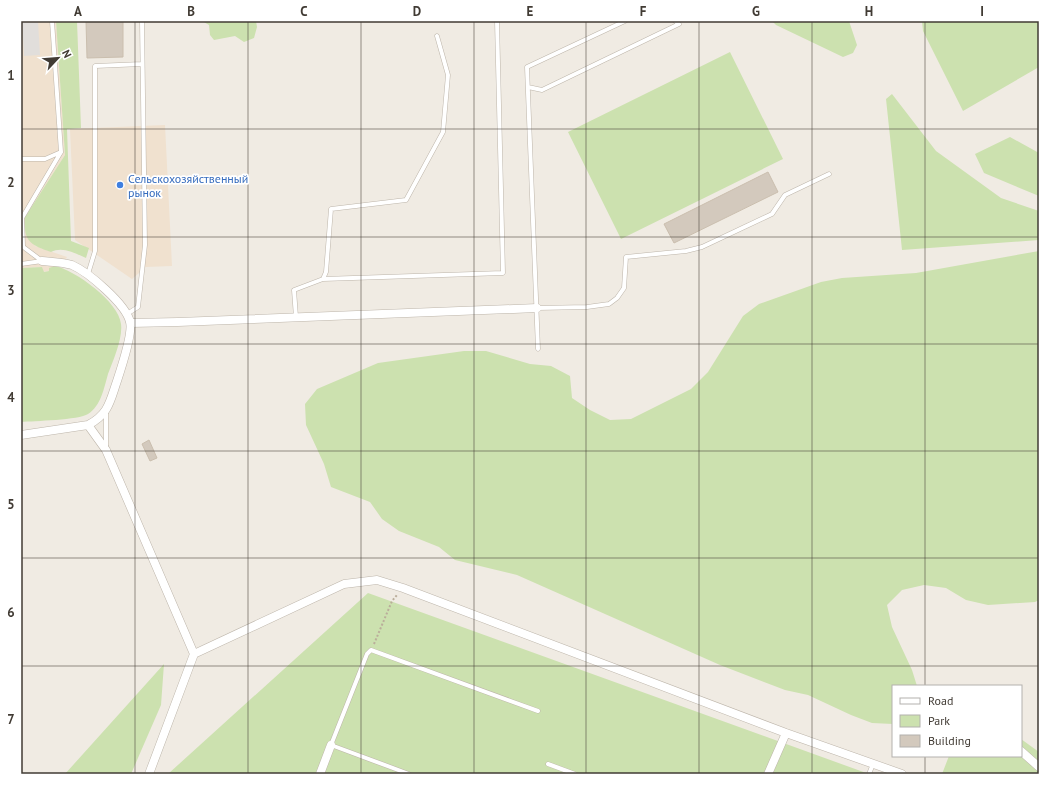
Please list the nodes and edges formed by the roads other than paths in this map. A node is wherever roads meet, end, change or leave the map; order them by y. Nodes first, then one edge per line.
1 (52, 21) edge
2 (142, 21) edge
3 (497, 21) edge
4 (625, 21) edge
5 (675, 21) edge
6 (437, 36) dead end
7 (142, 64) junction
8 (528, 87) junction
9 (61, 152) junction
10 (21, 160) edge
11 (829, 174) dead end
12 (21, 219) edge
13 (22, 246) edge
14 (42, 261) junction
15 (21, 264) edge
16 (88, 274) junction
17 (323, 279) junction
18 (537, 308) junction
19 (127, 314) junction
20 (296, 317) junction
21 (131, 323) junction
22 (538, 349) dead end
23 (106, 410) junction
24 (88, 425) junction
25 (21, 435) edge
26 (106, 450) junction
27 (194, 654) junction
28 (538, 711) dead end
29 (786, 733) junction
30 (331, 745) junction
31 (1022, 752) edge
32 (548, 764) dead end
33 (873, 764) junction
34 (1039, 767) edge
35 (149, 774) edge
36 (320, 774) edge
37 (409, 774) edge
38 (575, 774) edge
39 (768, 774) edge
40 (869, 774) edge
41 (902, 774) edge

1 - 9 lane
2 - 7 lane
3 - 17 lane
4 - 8 lane
5 - 8 lane
6 - 17 lane
7 - 16 lane
7 - 19 lane
8 - 18 lane
9 - 10 lane
9 - 12 lane
11 - 18 lane
12 - 13 lane
13 - 14 lane
14 - 15 lane
14 - 16 street
16 - 19 street
17 - 20 lane
18 - 20 street
18 - 22 lane
19 - 21 street
20 - 21 street
21 - 23 street
23 - 24 street
23 - 26 lane
24 - 25 street
24 - 26 street
26 - 27 street
27 - 29 street
27 - 35 street
28 - 30 lane
29 - 33 street
29 - 39 street
30 - 36 street
30 - 37 lane
31 - 34 street
32 - 38 lane
33 - 40 lane
33 - 41 street

